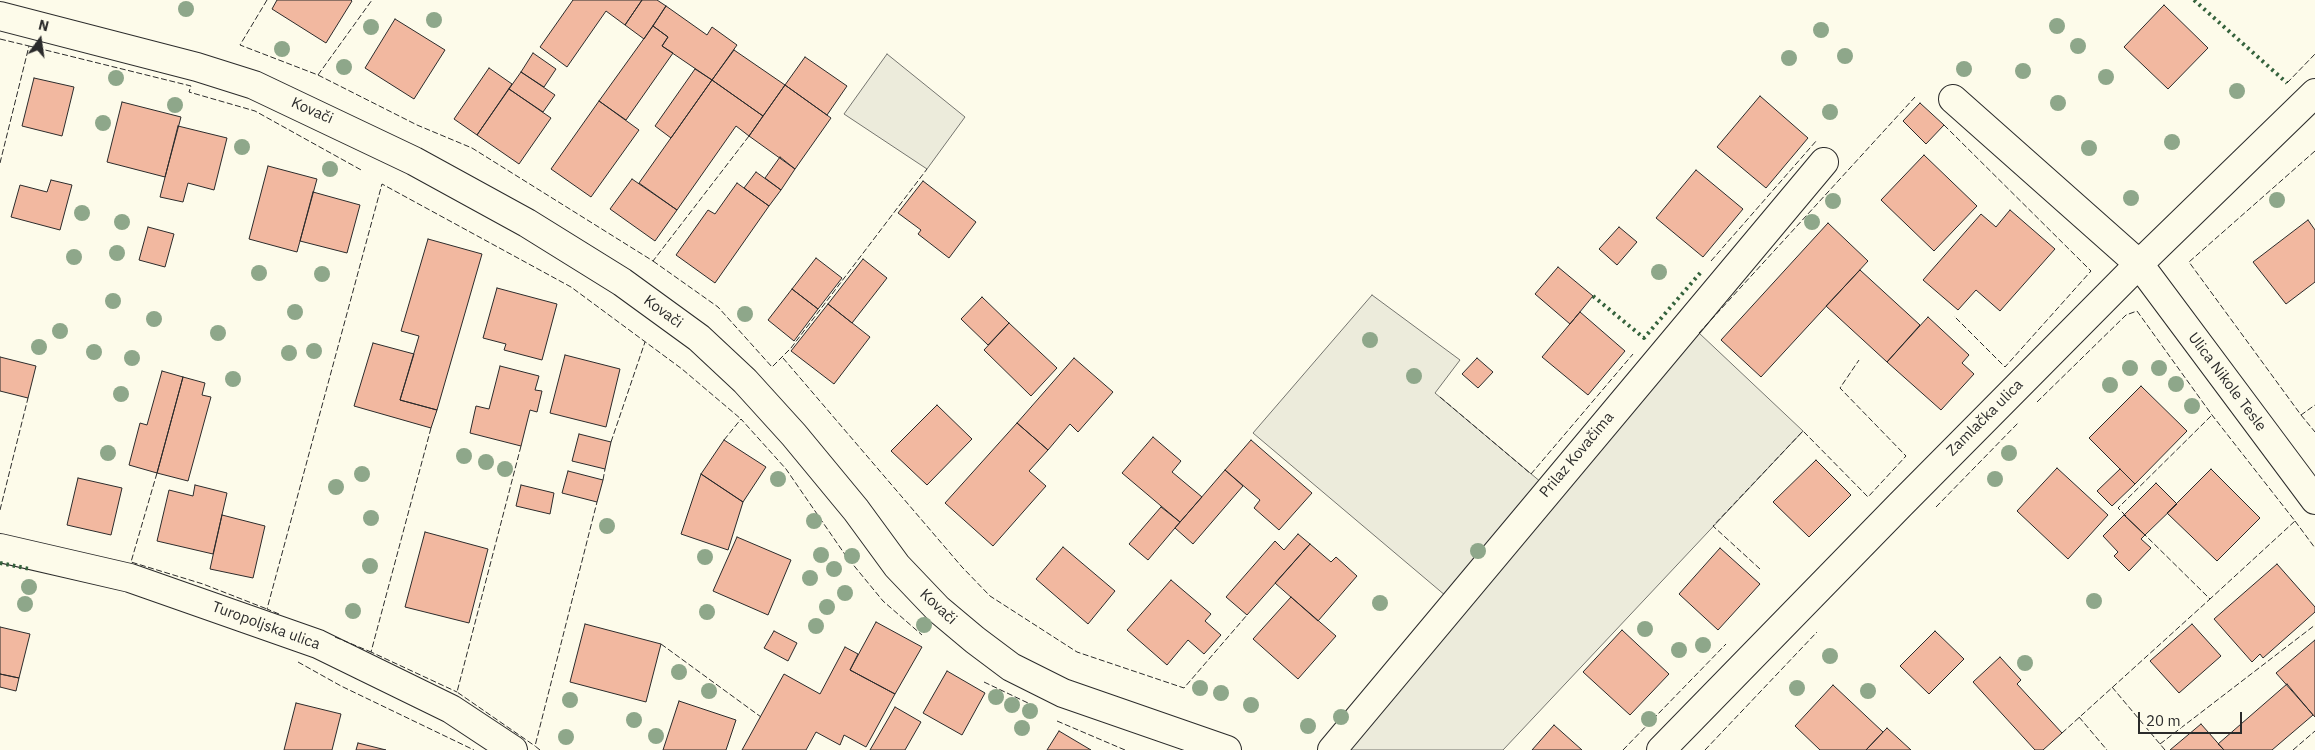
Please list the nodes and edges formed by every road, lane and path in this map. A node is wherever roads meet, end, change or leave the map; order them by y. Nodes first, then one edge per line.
1 (0, 16) edge
2 (2315, 93) edge
3 (1953, 99) dead end
4 (1824, 162) dead end
5 (2139, 264) junction
6 (2315, 500) edge
7 (0, 548) edge
8 (513, 750) edge
9 (1227, 750) edge
10 (1332, 750) edge
11 (1661, 750) edge

1 - 9 street, Kovači
2 - 5 street, Zamlačka ulica
3 - 5 street, Ulica Nikole Tesle
4 - 10 street, Prilaz Kovačima
5 - 6 street, Ulica Nikole Tesle
5 - 11 street, Zamlačka ulica
7 - 8 street, Turopoljska ulica

